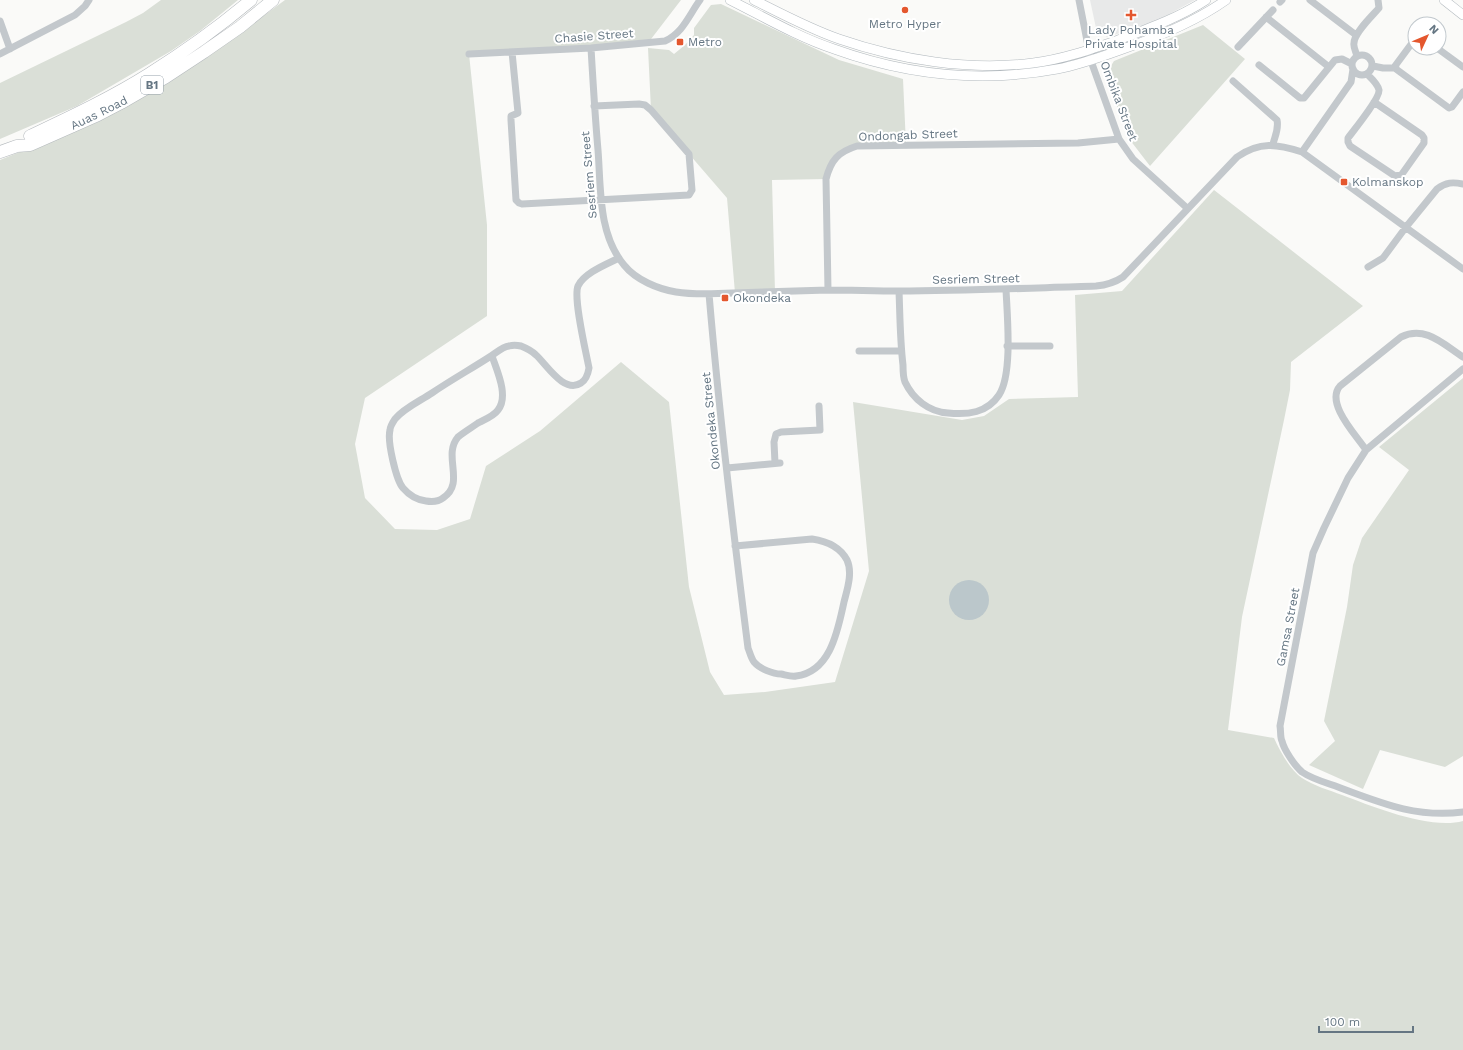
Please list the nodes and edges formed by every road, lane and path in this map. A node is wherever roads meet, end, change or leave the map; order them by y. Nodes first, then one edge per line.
1 (89, 0) edge
2 (251, 0) edge
3 (273, 0) edge
4 (700, 0) edge
5 (730, 0) edge
6 (754, 0) edge
7 (1079, 0) edge
8 (1206, 0) edge
9 (1226, 0) edge
10 (1310, 0) edge
11 (1378, 0) edge
12 (1444, 0) edge
13 (1273, 10) dead end
14 (1463, 15) edge
15 (1266, 17) junction
16 (0, 20) edge
17 (1356, 35) junction
18 (1238, 47) dead end
19 (591, 48) junction
20 (10, 50) junction
21 (1088, 51) junction
22 (512, 52) junction
23 (1407, 52) edge
24 (0, 54) edge
25 (469, 54) dead end
26 (1447, 55) edge
27 (1357, 56) junction
28 (1091, 61) junction
29 (1259, 65) dead end
30 (1352, 66) junction
31 (1373, 66) junction
32 (1329, 67) junction
33 (1463, 67) edge
34 (1396, 68) junction
35 (1366, 75) junction
36 (1233, 81) dead end
37 (1351, 82) junction
38 (1463, 92) edge
39 (1374, 102) junction
40 (594, 106) junction
41 (1119, 139) junction
42 (1272, 144) junction
43 (6, 149) edge
44 (1302, 152) junction
45 (1463, 184) edge
46 (602, 200) junction
47 (1187, 208) junction
48 (1406, 227) junction
49 (619, 258) junction
50 (1368, 267) dead end
51 (1463, 269) edge
52 (1006, 289) junction
53 (828, 290) junction
54 (899, 291) junction
55 (709, 294) junction
56 (1007, 346) junction
57 (1050, 346) dead end
58 (859, 351) dead end
59 (901, 352) junction
60 (492, 356) junction
61 (1463, 357) edge
62 (1463, 369) edge
63 (819, 406) dead end
64 (1366, 450) junction
65 (727, 468) junction
66 (735, 546) junction
67 (1463, 812) edge

1 - 20 street
2 - 43 highway, Auas Road / B1
3 - 43 highway, Auas Road / B1
4 - 19 street, Chasie Street
5 - 28 main road
6 - 21 main road
7 - 21 street, Ombika Street
8 - 21 main road
9 - 28 main road
10 - 17 street
11 - 17 street
12 - 14 main road
13 - 15 street
15 - 18 street
15 - 32 street
16 - 20 street
17 - 27 street
19 - 22 street, Chasie Street
19 - 40 street, Sesriem Street
20 - 24 street
21 - 28 street, Ombika Street
22 - 25 street, Chasie Street
22 - 46 street
23 - 34 street
26 - 33 street
27 - 30 street
27 - 31 street
28 - 41 street, Ombika Street
29 - 32 street
30 - 32 street
30 - 35 street
30 - 37 street
31 - 34 street
31 - 35 street
34 - 38 street
35 - 37 street
35 - 39 street
36 - 42 street
37 - 44 street
39 - 39 street
40 - 46 street, Sesriem Street
40 - 46 street
41 - 47 street, Ombika Street
41 - 53 street, Ondongab Street
42 - 44 street, Sesriem Street
42 - 47 street, Sesriem Street
44 - 48 street, Sesriem Street
45 - 48 street
46 - 49 street, Sesriem Street
47 - 52 street, Sesriem Street
48 - 50 street
48 - 51 street, Sesriem Street
49 - 55 street, Sesriem Street
49 - 60 street
52 - 54 street, Sesriem Street
52 - 56 street
53 - 54 street, Sesriem Street
53 - 55 street, Sesriem Street
54 - 59 street
55 - 65 street, Okondeka Street
56 - 57 street
56 - 59 street
58 - 59 street
60 - 60 street
61 - 64 street
62 - 64 street, Gamsa Street
63 - 65 street
64 - 67 street, Gamsa Street
65 - 66 street, Okondeka Street
66 - 66 street, Okondeka Street

